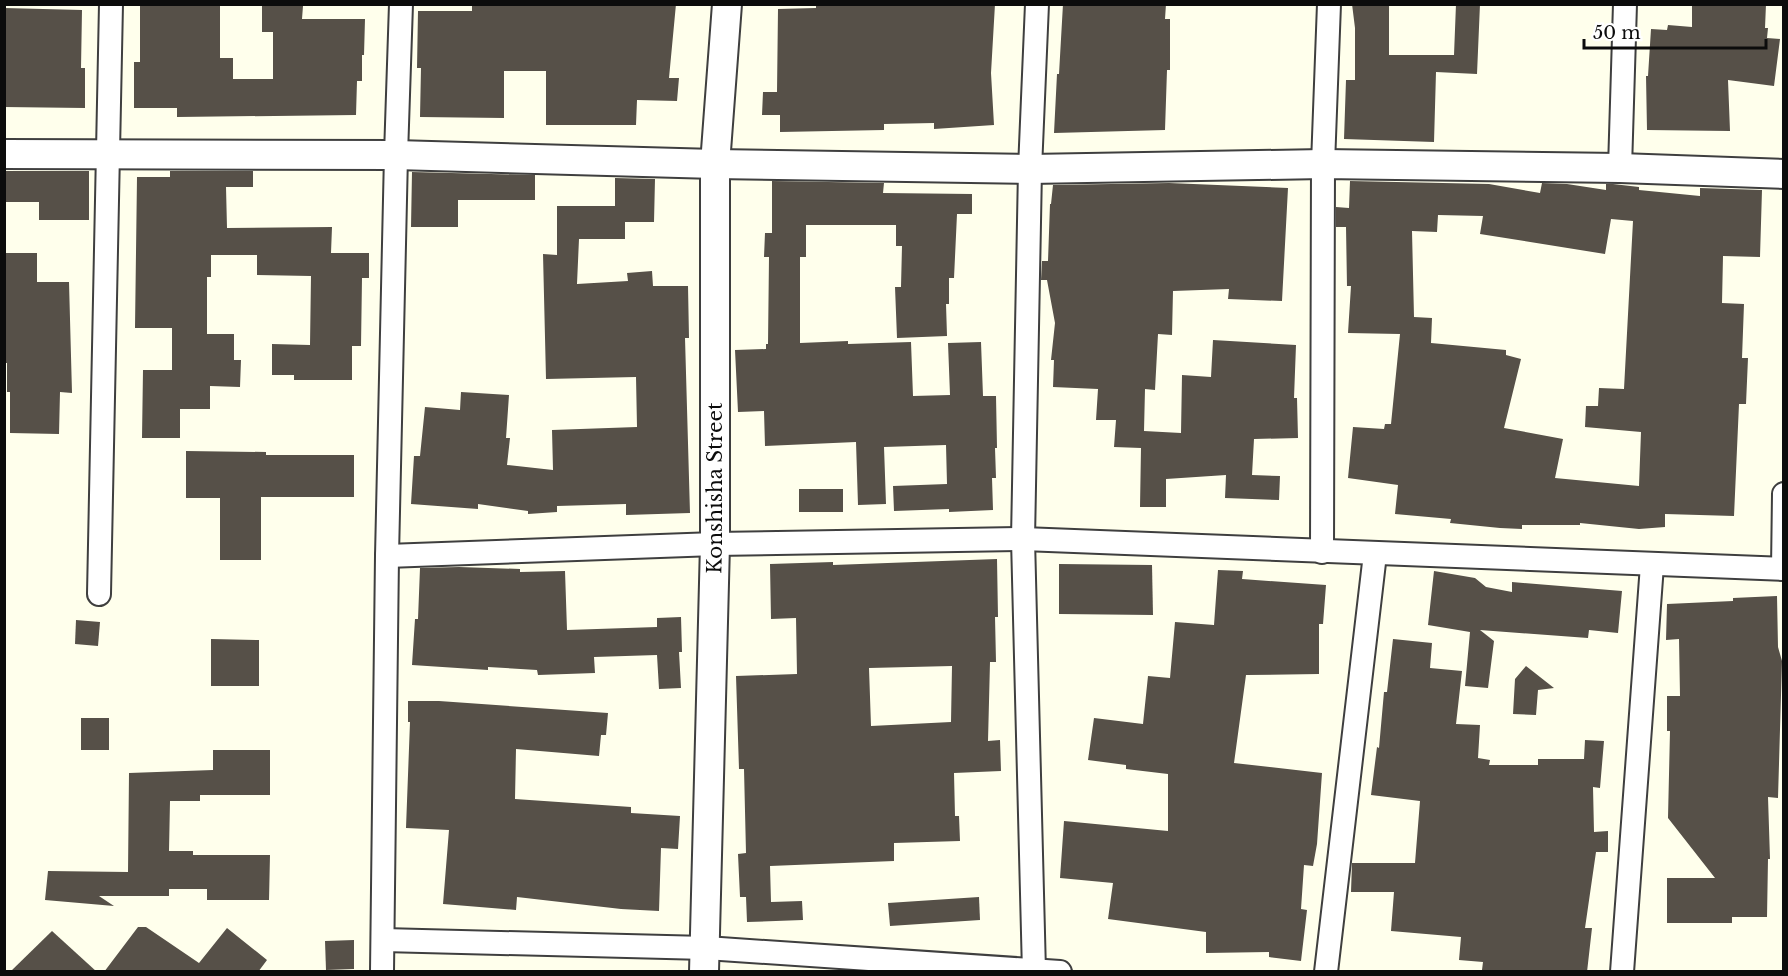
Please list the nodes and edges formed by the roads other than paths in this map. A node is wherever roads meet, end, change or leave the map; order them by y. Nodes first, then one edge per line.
1 (111, 4) edge
2 (401, 4) edge
3 (727, 4) edge
4 (1037, 4) edge
5 (1329, 4) edge
6 (1625, 4) edge
7 (4, 154) edge
8 (107, 155) junction
9 (396, 155) junction
10 (715, 164) junction
11 (1323, 164) junction
12 (1620, 168) junction
13 (1030, 169) junction
14 (1784, 174) edge
15 (1784, 494) edge
16 (1023, 539) junction
17 (715, 544) junction
18 (1322, 552) junction
19 (1376, 554) junction
20 (387, 556) junction
21 (1652, 565) junction
22 (1783, 568) edge
23 (99, 594) dead end
24 (383, 940) junction
25 (705, 960) edge
26 (1034, 970) edge
27 (382, 972) edge
28 (1060, 972) edge
29 (1326, 972) edge
30 (1622, 972) edge

1 - 8 street
2 - 9 street
3 - 10 street, Konshisha Street
4 - 13 street
5 - 11 street
6 - 12 street
7 - 8 street
8 - 9 street
8 - 23 street
9 - 10 street
9 - 20 street
10 - 13 street
10 - 17 street, Konshisha Street
11 - 12 street
11 - 13 street
11 - 18 street
12 - 14 street
13 - 16 street
15 - 22 street
16 - 17 street
16 - 18 street
16 - 26 street
17 - 20 street
17 - 25 street, Konshisha Street
18 - 19 street
19 - 21 street
19 - 29 street
20 - 24 street
21 - 22 street
21 - 30 street
24 - 25 street
24 - 27 street
25 - 26 street
26 - 28 street

